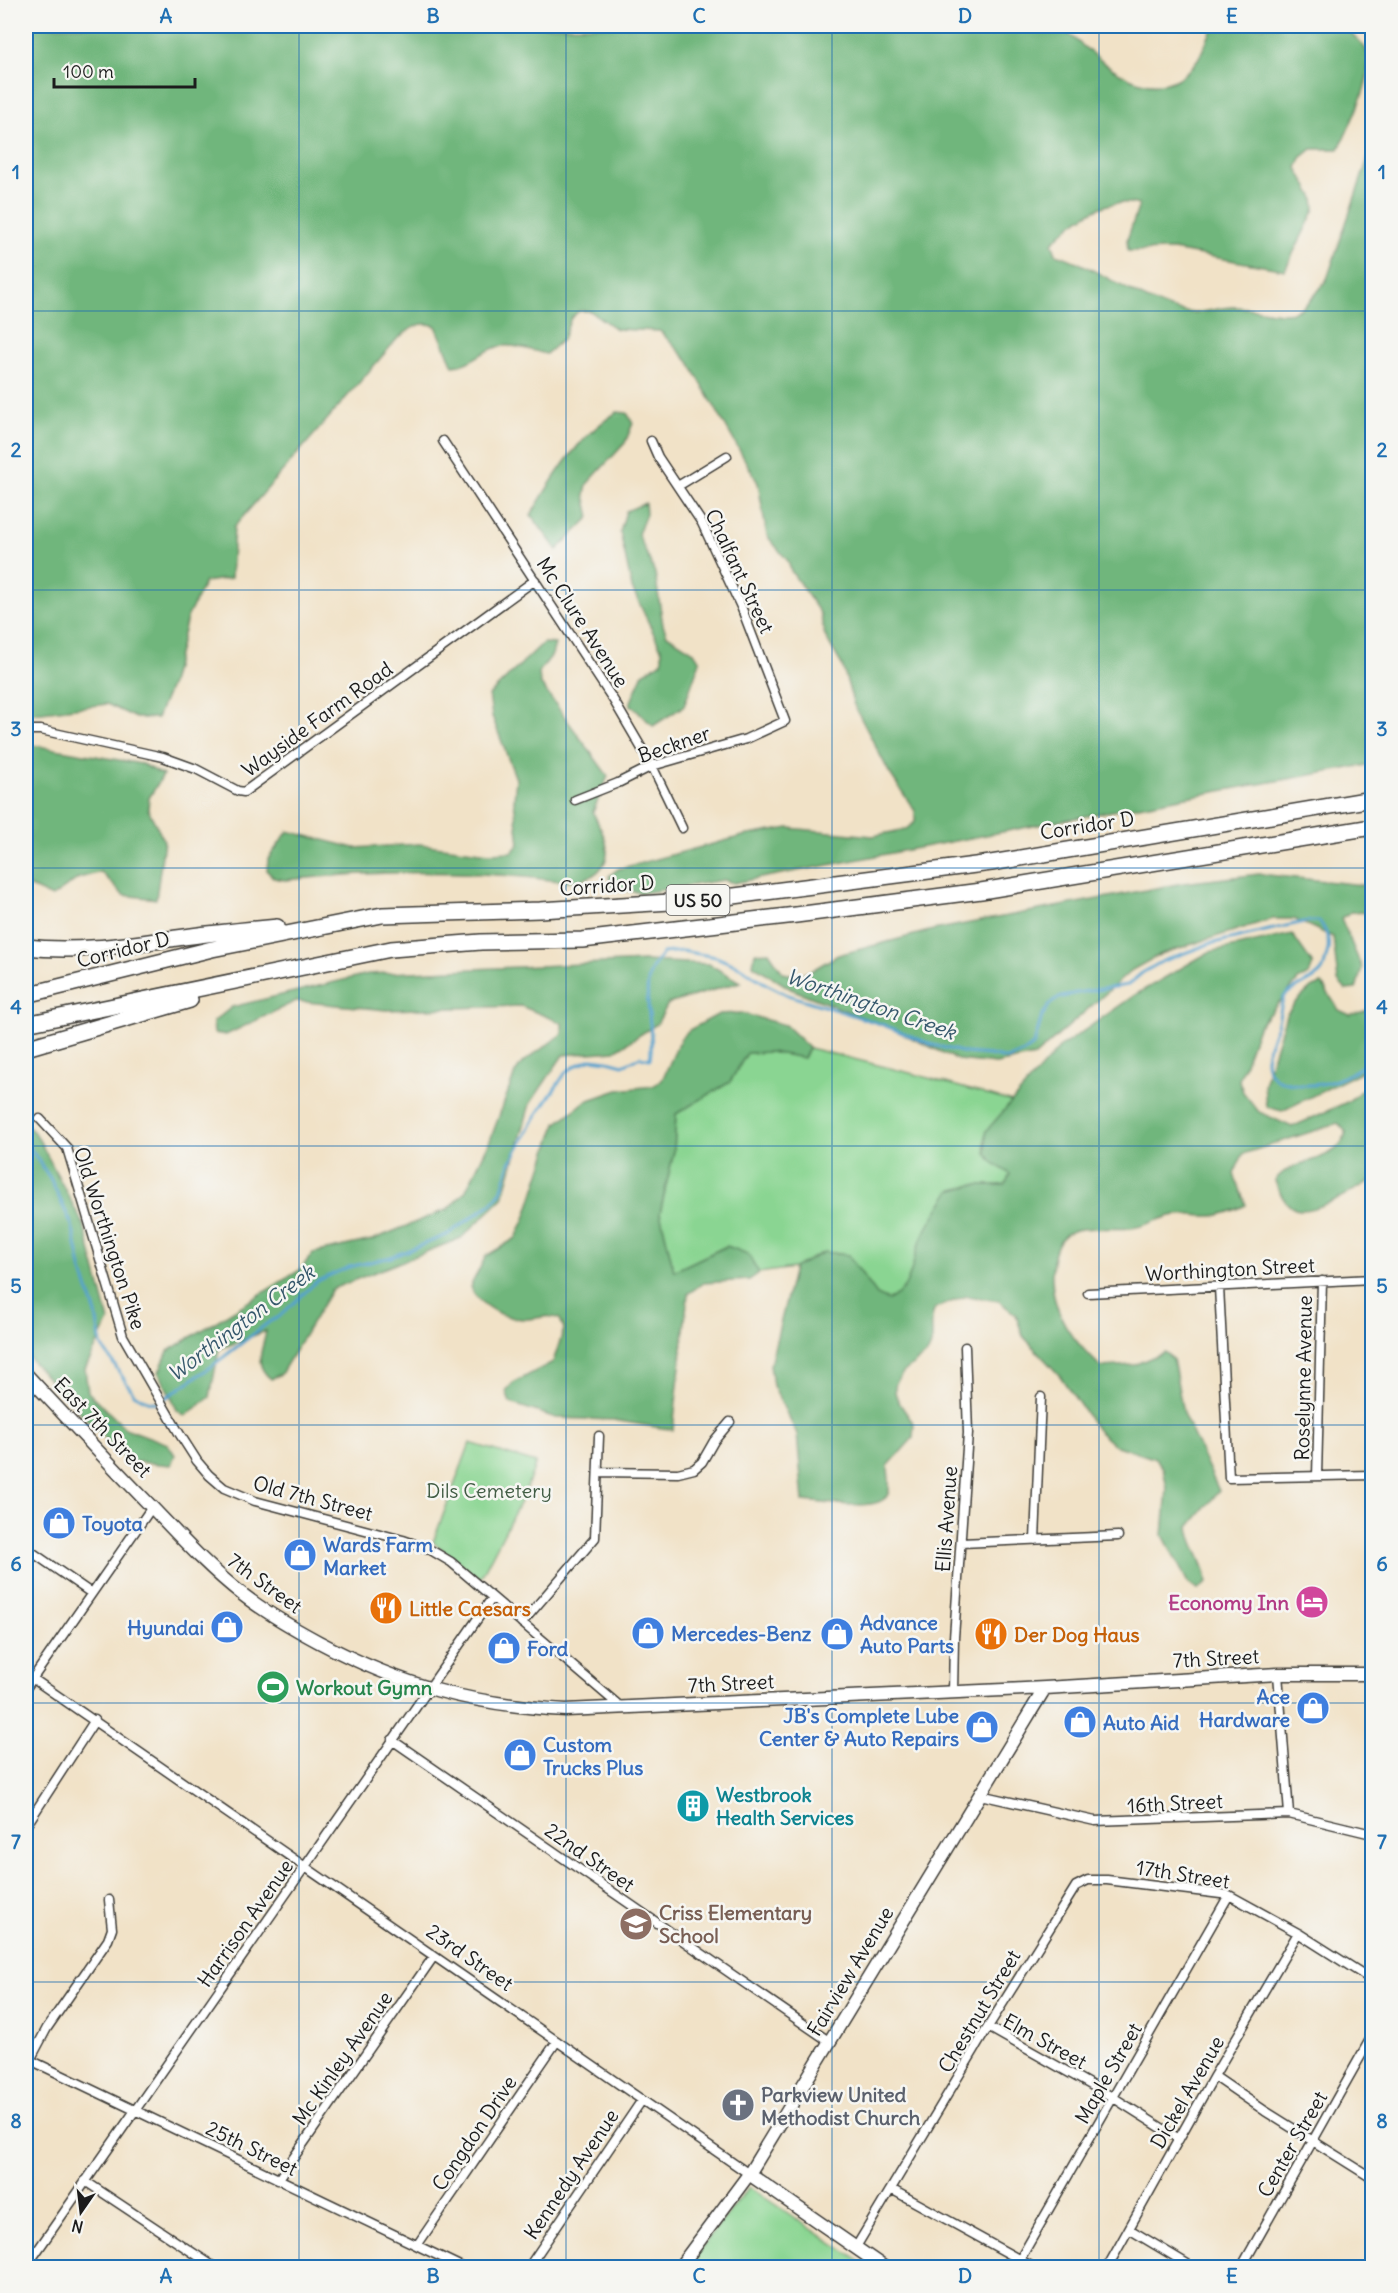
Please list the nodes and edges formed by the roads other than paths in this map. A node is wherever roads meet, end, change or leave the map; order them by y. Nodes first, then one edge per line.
1 (443, 441) dead end
2 (651, 441) dead end
3 (727, 456) dead end
4 (678, 486) junction
5 (535, 580) junction
6 (785, 721) joint
7 (26, 729) edge
8 (651, 766) junction
9 (1372, 799) edge
10 (575, 800) dead end
11 (1372, 826) edge
12 (682, 828) dead end
13 (382, 915) junction
14 (26, 946) edge
15 (262, 977) junction
16 (26, 995) edge
17 (26, 1024) edge
18 (26, 1048) edge
19 (40, 1119) dead end
20 (1372, 1279) edge
21 (1322, 1281) junction
22 (1219, 1287) junction
23 (1088, 1293) dead end
24 (965, 1347) dead end
25 (26, 1374) edge
26 (1041, 1397) dead end
27 (730, 1422) dead end
28 (599, 1436) dead end
29 (598, 1472) junction
30 (1372, 1475) edge
31 (1317, 1476) junction
32 (224, 1488) joint
33 (152, 1507) junction
34 (1118, 1536) dead end
35 (1035, 1540) junction
36 (961, 1543) junction
37 (26, 1548) edge
38 (92, 1593) junction
39 (492, 1598) junction
40 (522, 1623) junction
41 (1278, 1674) junction
42 (1372, 1674) edge
43 (32, 1678) junction
44 (26, 1688) edge
45 (1046, 1688) junction
46 (427, 1689) junction
47 (953, 1693) junction
48 (622, 1708) junction
49 (95, 1720) junction
50 (392, 1740) junction
51 (980, 1795) junction
52 (1289, 1814) junction
53 (26, 1826) edge
54 (1372, 1834) edge
55 (304, 1866) junction
56 (1076, 1886) joint
57 (1229, 1895) junction
58 (110, 1900) dead end
59 (1298, 1933) junction
60 (434, 1956) junction
61 (1372, 1980) edge
62 (988, 2027) junction
63 (1372, 2036) edge
64 (557, 2041) junction
65 (830, 2042) junction
66 (28, 2059) edge
67 (1214, 2076) junction
68 (1114, 2098) junction
69 (642, 2100) junction
70 (135, 2110) junction
71 (1179, 2139) junction
72 (1312, 2142) junction
73 (749, 2174) junction
74 (1372, 2178) edge
75 (278, 2180) junction
76 (85, 2181) junction
77 (891, 2189) junction
78 (1129, 2229) junction
79 (418, 2244) junction
80 (856, 2247) junction
81 (1017, 2264) edge
82 (26, 2267) edge
83 (216, 2268) edge
84 (464, 2268) edge
85 (528, 2268) edge
86 (679, 2268) edge
87 (885, 2268) edge
88 (1035, 2268) edge
89 (1107, 2268) edge
90 (1194, 2268) edge
91 (1241, 2268) edge

1 - 5 street, Mc Clure Avenue
2 - 4 street, Chalfant Street
3 - 4 street
4 - 6 street, Chalfant Street
5 - 7 street, Wayside Farm Road
5 - 8 street, Mc Clure Avenue
6 - 8 street, Beckner
8 - 10 street, Beckner
8 - 12 street, Mc Clure Avenue
9 - 13 highway, Corridor D / US 50
11 - 15 highway, US 50
13 - 14 highway
13 - 16 highway, Corridor D / US 50
15 - 17 highway, US 50
15 - 18 highway
19 - 32 street, Old Worthington Pike
20 - 21 street, Worthington Street
21 - 22 street, Worthington Street
21 - 31 street, Roselynne Avenue
22 - 23 street, Worthington Street
22 - 31 street
24 - 36 street, Ellis Avenue
25 - 33 main road, East 7th Street
26 - 35 street
27 - 29 street
28 - 29 street
29 - 40 street
30 - 31 street
32 - 39 street, Old 7th Street
33 - 38 street
33 - 46 main road, 7th Street
34 - 35 street
35 - 36 street
36 - 47 street, Ellis Avenue
37 - 38 street
38 - 43 street
39 - 40 street, Old 7th Street
39 - 46 street, Harrison Avenue
40 - 48 street, Old 7th Street
41 - 42 main road, 7th Street
41 - 45 main road, 7th Street
41 - 52 street
43 - 44 street
43 - 49 street, 23rd Street
45 - 47 main road, 7th Street
45 - 51 main road, Fairview Avenue
46 - 48 main road, 7th Street
46 - 50 street, Harrison Avenue
47 - 48 main road, 7th Street
49 - 53 street
49 - 55 street, 23rd Street
50 - 55 street, Harrison Avenue
50 - 65 street, 22nd Street
51 - 52 street, 16th Street
51 - 65 main road, Fairview Avenue
52 - 54 street, 16th Street
55 - 60 street, 23rd Street
55 - 70 street, Harrison Avenue
56 - 57 street, 17th Street
56 - 62 street, Chestnut Street
57 - 59 street, 17th Street
57 - 68 street, Maple Street
58 - 66 street
59 - 61 street, 17th Street
59 - 67 street, Dickel Avenue
60 - 64 street, 23rd Street
60 - 75 street, Mc Kinley Avenue
62 - 68 street, Elm Street
62 - 77 street, Chestnut Street
63 - 72 street, Center Street
64 - 69 street, 23rd Street
64 - 79 street, Congdon Drive
65 - 73 main road, Fairview Avenue
66 - 70 street, 25th Street
67 - 71 street, Dickel Avenue
67 - 72 street
68 - 71 street, Elm Street
68 - 81 street, Maple Street
69 - 73 street, 23rd Street
69 - 85 street, Kennedy Avenue
70 - 75 street, 25th Street
70 - 76 street, Harrison Avenue
71 - 78 street, Dickel Avenue
72 - 74 street
72 - 91 street, Center Street
73 - 80 main road, 23rd Street
73 - 86 main road, Fairview Avenue
75 - 79 street, 25th Street
76 - 82 street, Harrison Avenue
76 - 83 street
77 - 80 street, Chestnut Street
77 - 81 street
78 - 89 street, Dickel Avenue
78 - 90 street
79 - 84 street, 25th Street
80 - 87 main road, 23rd Street
81 - 88 street

